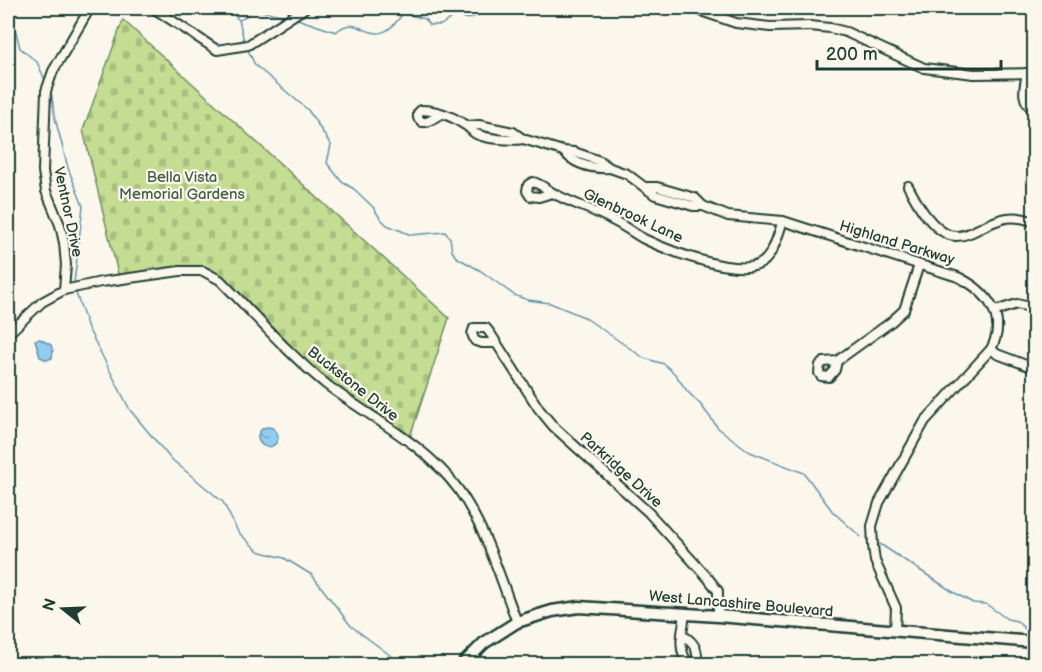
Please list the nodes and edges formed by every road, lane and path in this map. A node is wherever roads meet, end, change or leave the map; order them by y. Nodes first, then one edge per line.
1 (90, 8) edge
2 (153, 8) edge
3 (305, 8) edge
4 (692, 8) edge
5 (1031, 73) edge
6 (1035, 110) edge
7 (442, 114) dead end
8 (908, 186) dead end
9 (552, 193) dead end
10 (783, 221) junction
11 (1035, 222) edge
12 (919, 265) junction
13 (64, 290) junction
14 (1035, 308) edge
15 (995, 311) junction
16 (8, 334) edge
17 (496, 343) dead end
18 (991, 349) junction
19 (837, 361) dead end
20 (1035, 368) edge
21 (685, 614) junction
22 (718, 616) junction
23 (517, 622) junction
24 (895, 631) junction
25 (682, 635) dead end
26 (1035, 642) edge
27 (463, 664) edge

1 - 13 street, Ventnor Drive
2 - 3 street
4 - 5 street
5 - 6 street
7 - 10 street, Highland Parkway
8 - 11 street
9 - 10 street, Glenbrook Lane
10 - 12 street, Highland Parkway
12 - 15 street, Highland Parkway
12 - 19 street
13 - 16 street
13 - 23 street, Buckstone Drive
14 - 15 street
15 - 18 street
17 - 22 street, Parkridge Drive
18 - 20 street
18 - 24 street
21 - 22 main road, West Lancashire Boulevard
21 - 23 main road, West Lancashire Boulevard
21 - 25 street
22 - 24 main road, West Lancashire Boulevard
23 - 27 main road, West Lancashire Boulevard
24 - 26 main road, West Lancashire Boulevard

